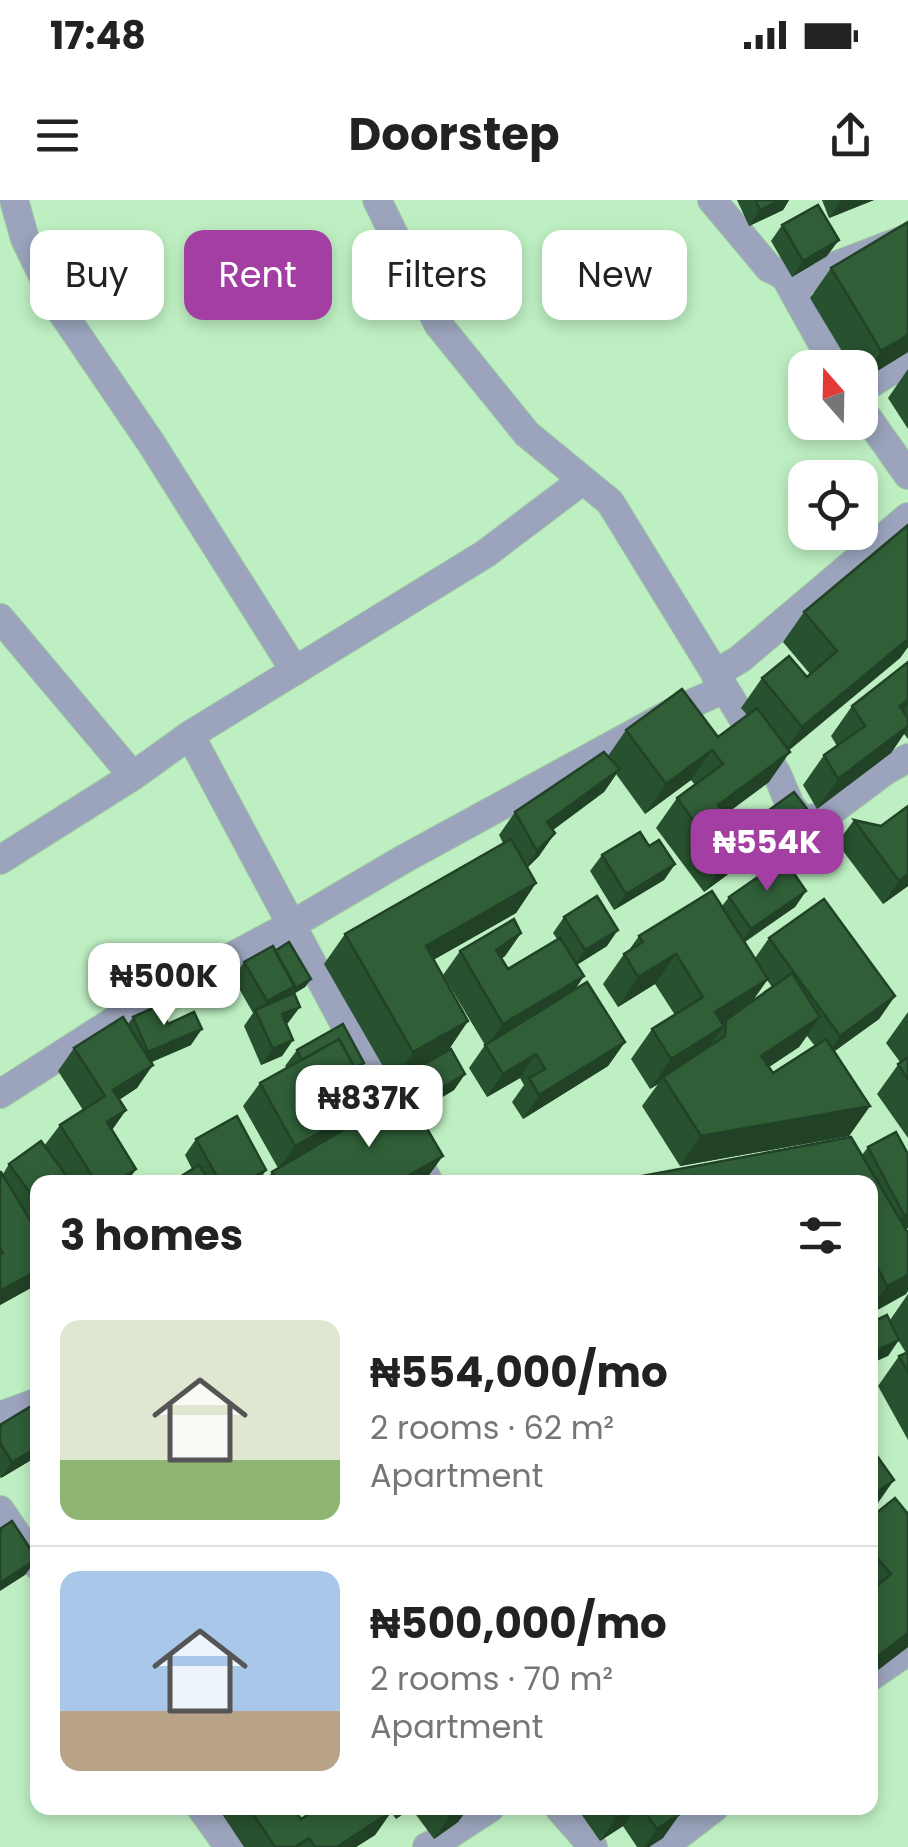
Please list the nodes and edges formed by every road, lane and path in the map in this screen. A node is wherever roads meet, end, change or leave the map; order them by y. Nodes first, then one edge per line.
1 (14, 200) edge
2 (377, 200) edge
3 (712, 200) edge
4 (908, 238) edge
5 (793, 291) junction
6 (826, 350) edge
7 (908, 361) edge
8 (878, 379) edge
9 (878, 432) edge
10 (908, 475) edge
11 (583, 480) junction
12 (908, 517) edge
13 (0, 618) edge
14 (295, 671) junction
15 (720, 681) junction
16 (190, 734) junction
17 (908, 758) edge
18 (132, 776) junction
19 (0, 860) edge
20 (293, 924) junction
21 (0, 1094) edge
22 (425, 1175) edge
23 (30, 1405) edge
24 (0, 1416) edge
25 (0, 1510) edge
26 (30, 1554) edge
27 (908, 1651) edge
28 (878, 1672) edge
29 (206, 1815) edge
30 (479, 1815) edge
31 (565, 1815) edge
32 (705, 1815) edge
33 (229, 1847) edge
34 (427, 1847) edge
35 (593, 1847) edge
36 (663, 1847) edge

1 - 14 street
2 - 11 street
3 - 5 street
4 - 5 street
5 - 6 street
7 - 8 street
9 - 10 street
11 - 14 street
11 - 15 street
12 - 15 street
13 - 18 street
14 - 16 street
15 - 17 street
15 - 20 street
16 - 18 street
16 - 20 street
18 - 19 street
20 - 21 street
20 - 22 street
23 - 24 street
25 - 26 street
27 - 28 street
29 - 33 street
30 - 34 street
31 - 35 street
32 - 36 street

